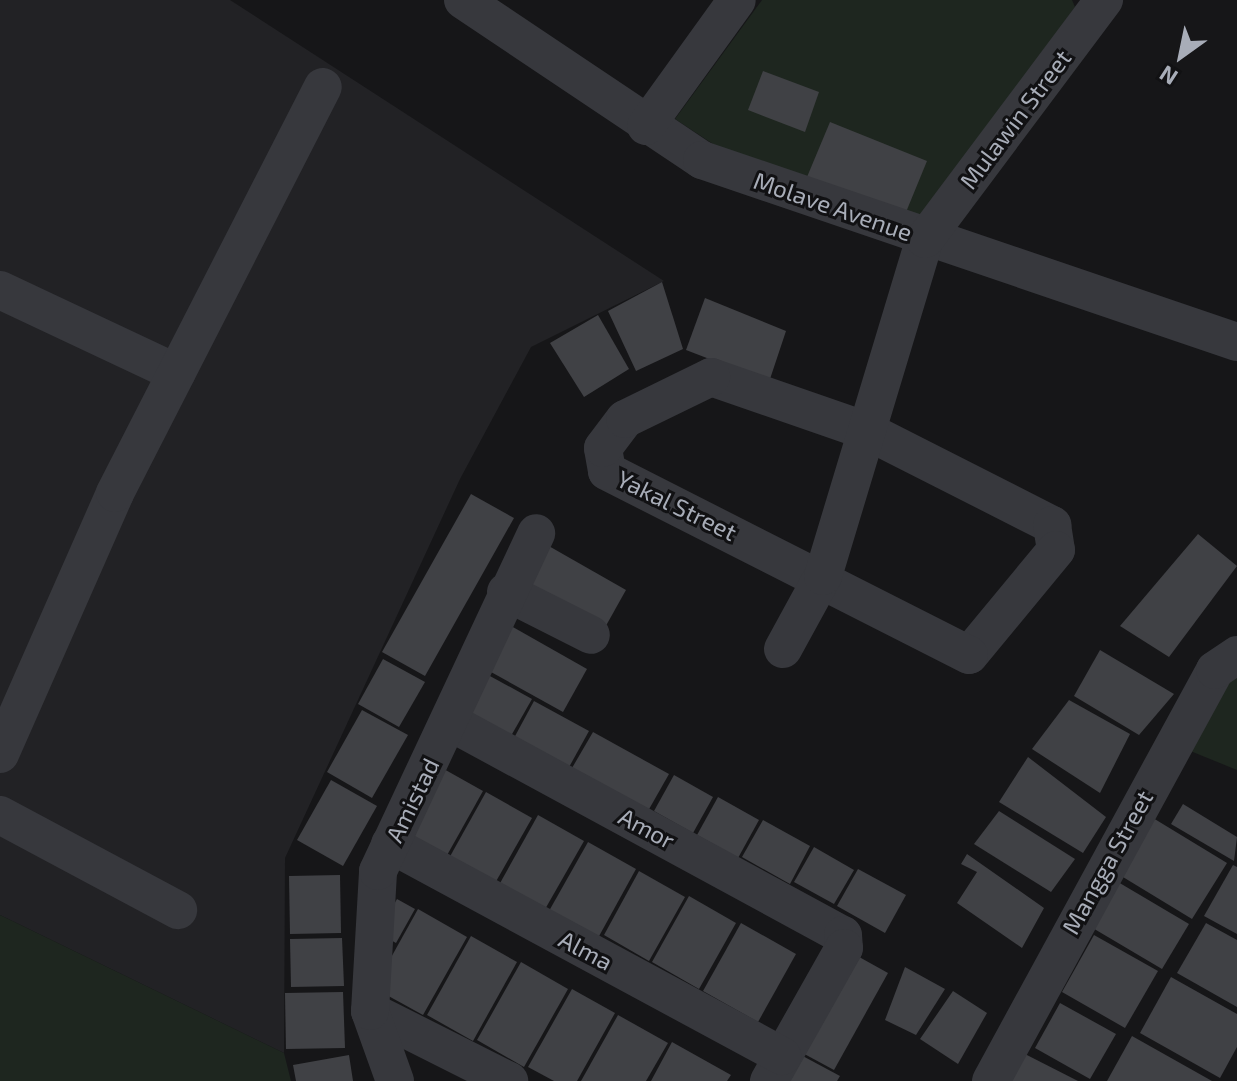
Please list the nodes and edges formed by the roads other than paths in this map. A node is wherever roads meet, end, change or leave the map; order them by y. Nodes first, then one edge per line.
1 (463, 0) edge
2 (737, 0) edge
3 (1104, 0) edge
4 (323, 87) dead end
5 (646, 126) junction
6 (925, 239) junction
7 (0, 290) edge
8 (1237, 342) edge
9 (176, 373) junction
10 (867, 431) junction
11 (536, 533) dead end
12 (823, 576) junction
13 (506, 592) junction
14 (591, 635) dead end
15 (783, 649) dead end
16 (1237, 655) edge
17 (450, 722) junction
18 (0, 754) edge
19 (0, 815) edge
20 (390, 844) junction
21 (178, 910) dead end
22 (370, 1011) junction
23 (776, 1068) edge
24 (395, 1081) edge
25 (509, 1081) edge
26 (991, 1081) edge

1 - 5 street, Molave Avenue
2 - 5 street
3 - 6 street, Mulawin Street
4 - 9 street
5 - 6 street, Molave Avenue
6 - 8 street, Molave Avenue
6 - 10 street
7 - 9 street
9 - 18 street
10 - 12 street
10 - 12 street, Yakal Street
10 - 12 street, Yakal Street
11 - 13 street, Amistad
12 - 15 street
13 - 14 street
13 - 17 street, Amistad
16 - 26 street, Mangga Street
17 - 20 street, Amistad
17 - 23 street, Amor
19 - 21 street
20 - 22 street, Amistad
20 - 23 street, Alma
22 - 24 street, Amistad
22 - 25 street

